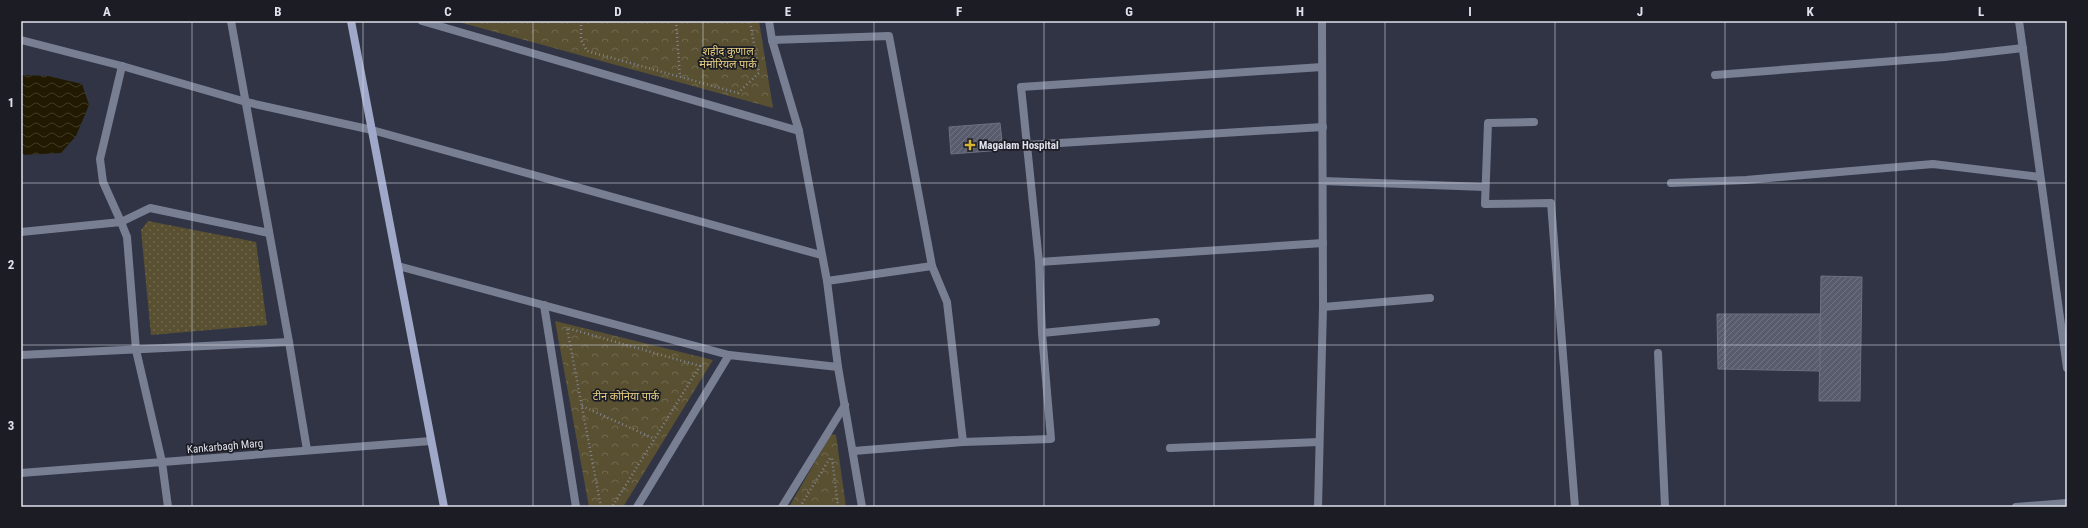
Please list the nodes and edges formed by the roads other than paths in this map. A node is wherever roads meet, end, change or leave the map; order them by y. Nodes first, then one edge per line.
1 (231, 21) edge
2 (351, 21) edge
3 (422, 21) edge
4 (769, 21) edge
5 (1322, 21) edge
6 (2019, 21) edge
7 (21, 40) edge
8 (772, 40) junction
9 (2023, 48) junction
10 (122, 66) junction
11 (1322, 67) junction
12 (1715, 75) dead end
13 (246, 102) junction
14 (1534, 122) dead end
15 (1323, 127) junction
16 (372, 130) junction
17 (799, 130) junction
18 (1027, 145) junction
19 (2040, 178) junction
20 (1323, 181) junction
21 (1671, 183) dead end
22 (1485, 187) junction
23 (121, 222) junction
24 (21, 232) edge
25 (269, 234) junction
26 (1323, 243) junction
27 (821, 255) junction
28 (1039, 262) junction
29 (398, 266) junction
30 (932, 266) junction
31 (827, 281) junction
32 (1430, 298) dead end
33 (544, 305) junction
34 (1323, 307) junction
35 (2063, 316) edge
36 (1156, 322) dead end
37 (1042, 333) junction
38 (289, 342) junction
39 (136, 350) junction
40 (1658, 353) dead end
41 (21, 355) edge
42 (729, 355) junction
43 (838, 368) junction
44 (2067, 368) edge
45 (845, 405) junction
46 (431, 441) junction
47 (964, 442) junction
48 (1320, 442) junction
49 (1170, 448) dead end
50 (307, 450) junction
51 (854, 451) junction
52 (162, 462) junction
53 (21, 473) edge
54 (2067, 503) edge
55 (168, 507) edge
56 (444, 507) edge
57 (576, 507) edge
58 (637, 507) edge
59 (782, 507) edge
60 (862, 507) edge
61 (1318, 507) edge
62 (1575, 507) edge
63 (1665, 507) edge
64 (2016, 507) edge

1 - 13 street
2 - 16 street
3 - 17 street
4 - 8 street
5 - 11 street
6 - 9 street
7 - 10 street
8 - 17 street
8 - 30 street
9 - 12 street
9 - 19 street
10 - 13 street
10 - 23 street
11 - 15 street
11 - 18 street
13 - 16 street
13 - 25 street
14 - 22 street
15 - 18 street
15 - 20 street
16 - 27 street
16 - 29 street
17 - 27 street
18 - 28 street
19 - 21 street
19 - 35 street
20 - 22 street
20 - 26 street
22 - 62 street
23 - 24 street
23 - 25 street
23 - 39 street
25 - 38 street
26 - 28 street
26 - 34 street
27 - 31 street
28 - 37 street
29 - 33 street
29 - 46 street
30 - 31 street
30 - 47 street
31 - 43 street
32 - 34 street
33 - 42 street
33 - 57 street
34 - 48 street
35 - 44 street
36 - 37 street
37 - 47 street
38 - 39 street
38 - 50 street
39 - 41 street
39 - 52 street
40 - 63 street
42 - 43 street
42 - 58 street
43 - 45 street
45 - 51 street
45 - 59 street
46 - 50 street, Kankarbagh Marg
46 - 56 street
47 - 51 street
48 - 49 street
48 - 61 street
50 - 52 street, Kankarbagh Marg
51 - 60 street
52 - 53 street, Kankarbagh Marg
52 - 55 street
54 - 64 street

